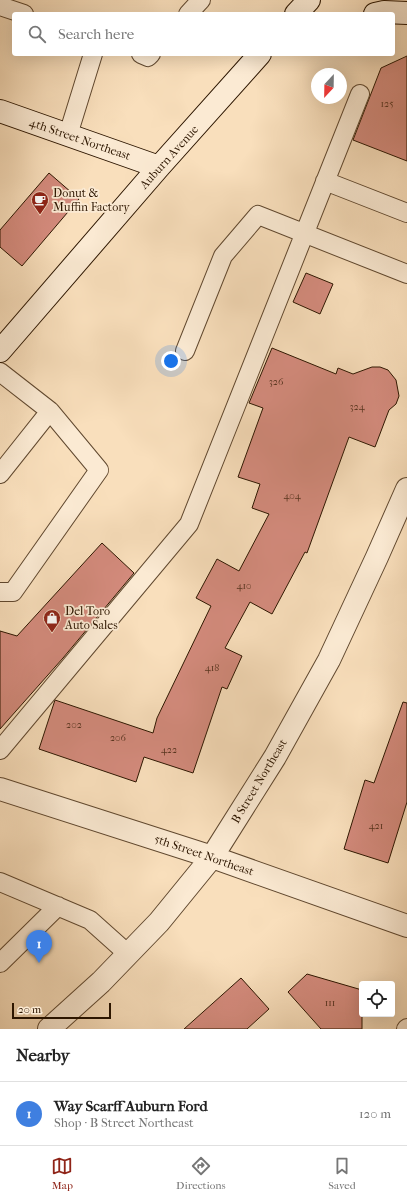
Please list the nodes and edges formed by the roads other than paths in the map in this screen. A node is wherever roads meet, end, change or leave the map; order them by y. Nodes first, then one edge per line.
1 (201, 0) edge
2 (309, 0) edge
3 (0, 6) edge
4 (18, 12) edge
5 (190, 12) edge
6 (298, 12) edge
7 (395, 12) edge
8 (407, 13) edge
9 (92, 56) edge
10 (258, 56) edge
11 (360, 94) dead end
12 (0, 111) edge
13 (68, 135) junction
14 (159, 167) junction
15 (325, 181) junction
16 (407, 213) edge
17 (304, 233) junction
18 (407, 274) edge
19 (4, 340) edge
20 (185, 351) dead end
21 (0, 372) edge
22 (50, 412) junction
23 (0, 474) edge
24 (407, 489) edge
25 (0, 592) edge
26 (0, 750) edge
27 (0, 789) edge
28 (212, 857) junction
29 (0, 882) edge
30 (58, 906) junction
31 (407, 926) edge
32 (128, 954) junction
33 (0, 963) edge
34 (50, 1029) edge

1 - 5 lane
2 - 6 street
3 - 4 lane
7 - 8 street
9 - 13 lane
10 - 14 street, Auburn Avenue
11 - 15 lane
12 - 13 street, 4th Street Northeast
13 - 14 street, 4th Street Northeast
14 - 19 street, Auburn Avenue
15 - 16 lane
15 - 17 lane
17 - 18 lane
17 - 20 lane
17 - 26 lane
21 - 22 lane
22 - 23 lane
22 - 25 lane
24 - 28 street, B Street Northeast
27 - 28 street, 5th Street Northeast
28 - 31 street, 5th Street Northeast
28 - 32 street, B Street Northeast
29 - 30 lane
30 - 32 lane
30 - 33 lane
32 - 34 street, B Street Northeast

